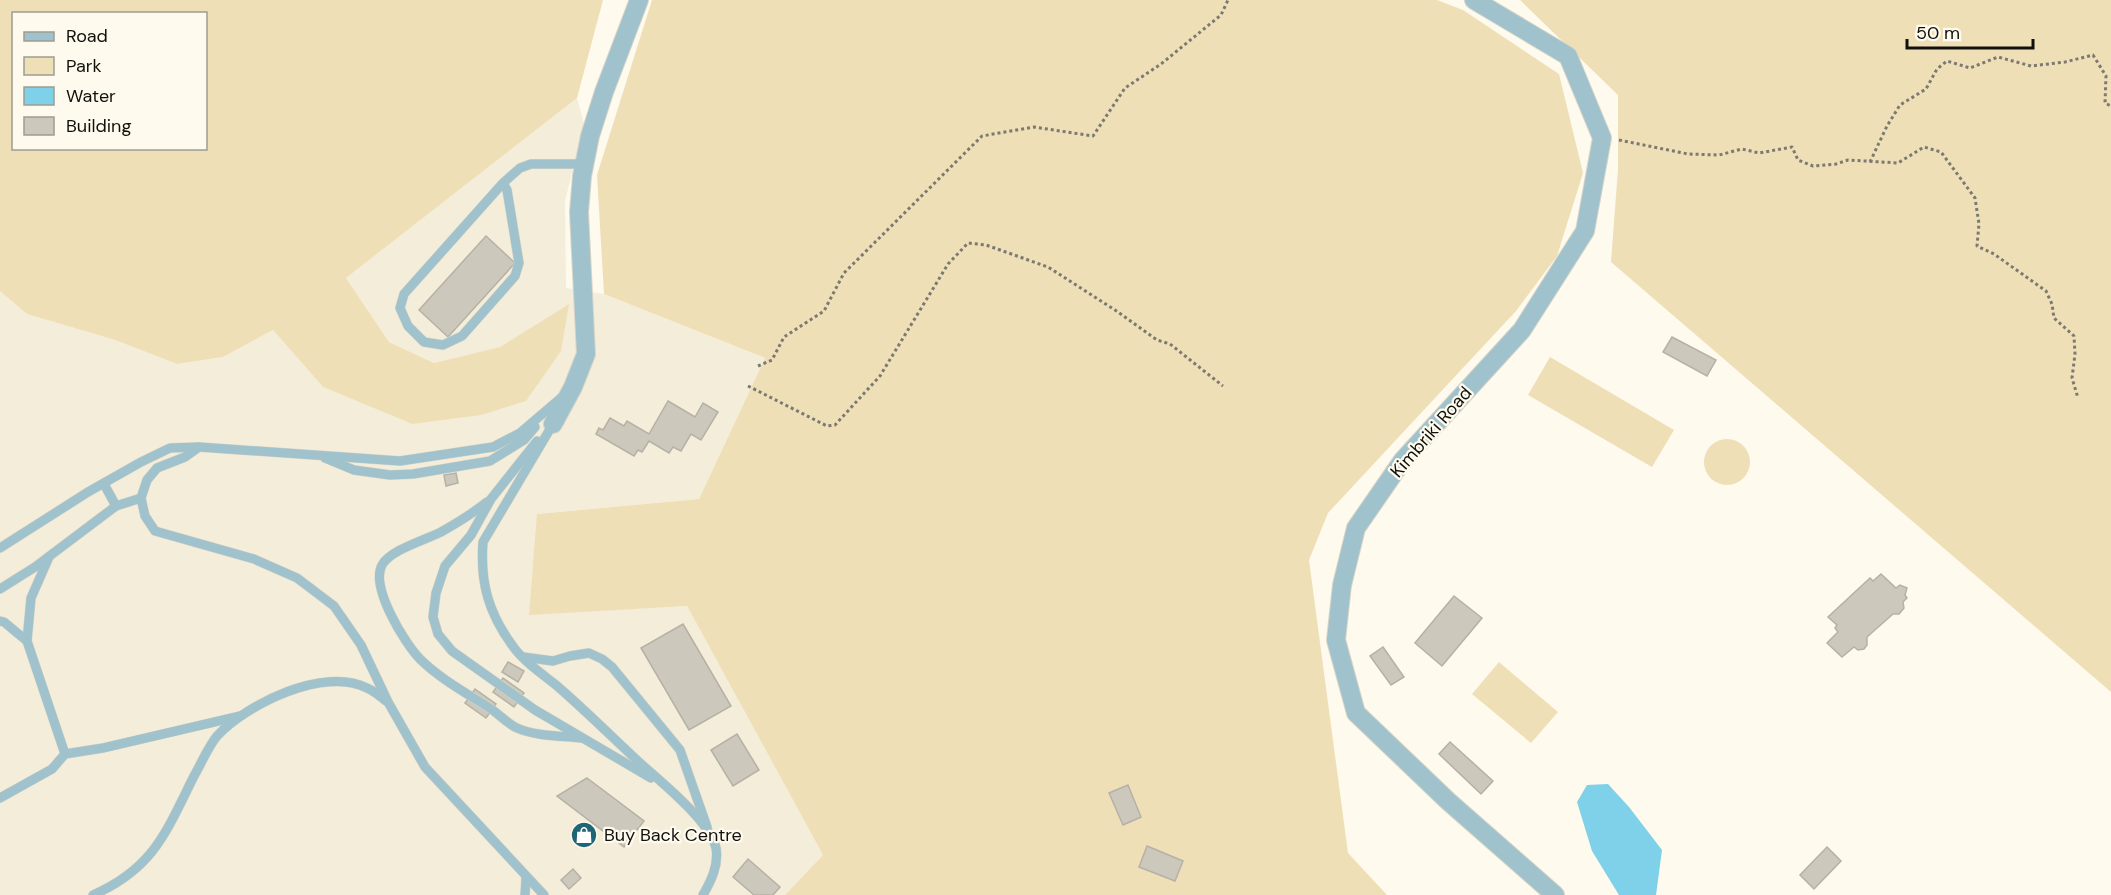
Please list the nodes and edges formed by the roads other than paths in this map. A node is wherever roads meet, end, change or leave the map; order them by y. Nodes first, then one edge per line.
1 (639, 0) edge
2 (1474, 0) edge
3 (584, 164) junction
4 (503, 183) junction
5 (553, 416) junction
6 (199, 447) junction
7 (314, 454) junction
8 (104, 484) junction
9 (141, 498) junction
10 (491, 499) junction
11 (116, 506) junction
12 (0, 548) edge
13 (49, 557) junction
14 (0, 589) edge
15 (0, 621) edge
16 (27, 641) junction
17 (523, 657) junction
18 (388, 702) junction
19 (240, 716) junction
20 (587, 739) junction
21 (65, 754) junction
22 (667, 788) junction
23 (0, 798) edge
24 (708, 831) junction
25 (526, 878) junction
26 (93, 895) edge
27 (525, 895) edge
28 (544, 895) edge
29 (702, 895) edge
30 (1555, 895) edge

1 - 3 street
2 - 30 street, Kimbriki Road
3 - 4 lane
3 - 5 street
4 - 4 lane
5 - 7 lane
5 - 7 lane
5 - 10 lane
5 - 17 lane
6 - 7 lane
6 - 8 lane
6 - 9 lane
8 - 11 lane
8 - 12 lane
9 - 11 lane
9 - 18 lane
10 - 20 lane
10 - 20 lane
11 - 13 lane
13 - 14 lane
13 - 16 lane
15 - 16 lane
16 - 21 lane
17 - 22 lane
17 - 24 lane
18 - 19 lane
18 - 25 lane
19 - 21 lane
19 - 26 lane
20 - 22 lane
21 - 23 lane
22 - 24 lane
24 - 29 lane
25 - 27 lane
25 - 28 lane

